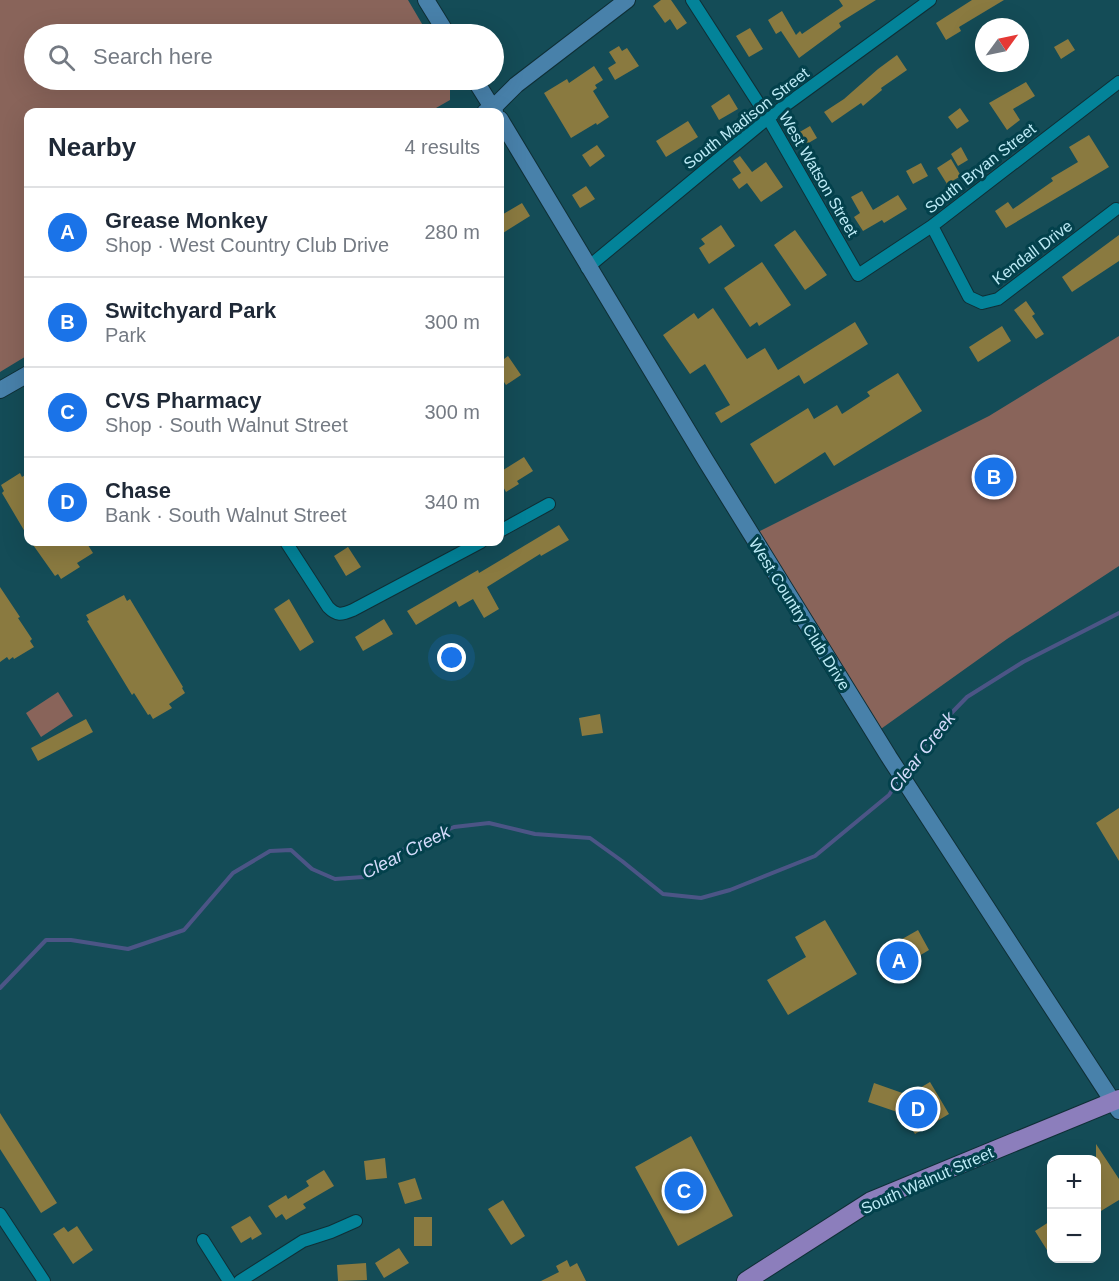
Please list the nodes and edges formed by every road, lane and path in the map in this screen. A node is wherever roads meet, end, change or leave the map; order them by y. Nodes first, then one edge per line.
1 (426, 0) edge
2 (627, 0) edge
3 (692, 0) edge
4 (930, 0) edge
5 (441, 24) edge
6 (1119, 82) edge
7 (480, 90) edge
8 (490, 108) edge
9 (497, 108) edge
10 (768, 118) junction
11 (504, 131) edge
12 (1116, 209) dead end
13 (932, 226) junction
14 (587, 268) junction
15 (858, 274) joint
16 (24, 376) edge
17 (0, 390) edge
18 (549, 504) dead end
19 (504, 529) edge
20 (289, 546) edge
21 (473, 546) edge
22 (1117, 1103) edge
23 (0, 1214) edge
24 (356, 1221) dead end
25 (202, 1240) dead end
26 (44, 1281) edge
27 (230, 1281) edge
28 (240, 1281) edge
29 (746, 1281) edge

1 - 5 main road
2 - 9 main road
3 - 10 street, West Watson Street
4 - 10 street, South Madison Street
6 - 13 street, South Bryan Street
7 - 8 main road, West Country Club Drive
10 - 14 street, South Madison Street
10 - 15 street, West Watson Street
11 - 14 main road, West Country Club Drive
12 - 13 street, Kendall Drive
13 - 15 street, South Bryan Street
14 - 22 main road, West Country Club Drive
16 - 17 main road
18 - 19 street
20 - 21 street
22 - 29 main road, South Walnut Street
23 - 26 street
24 - 28 street
25 - 27 street

